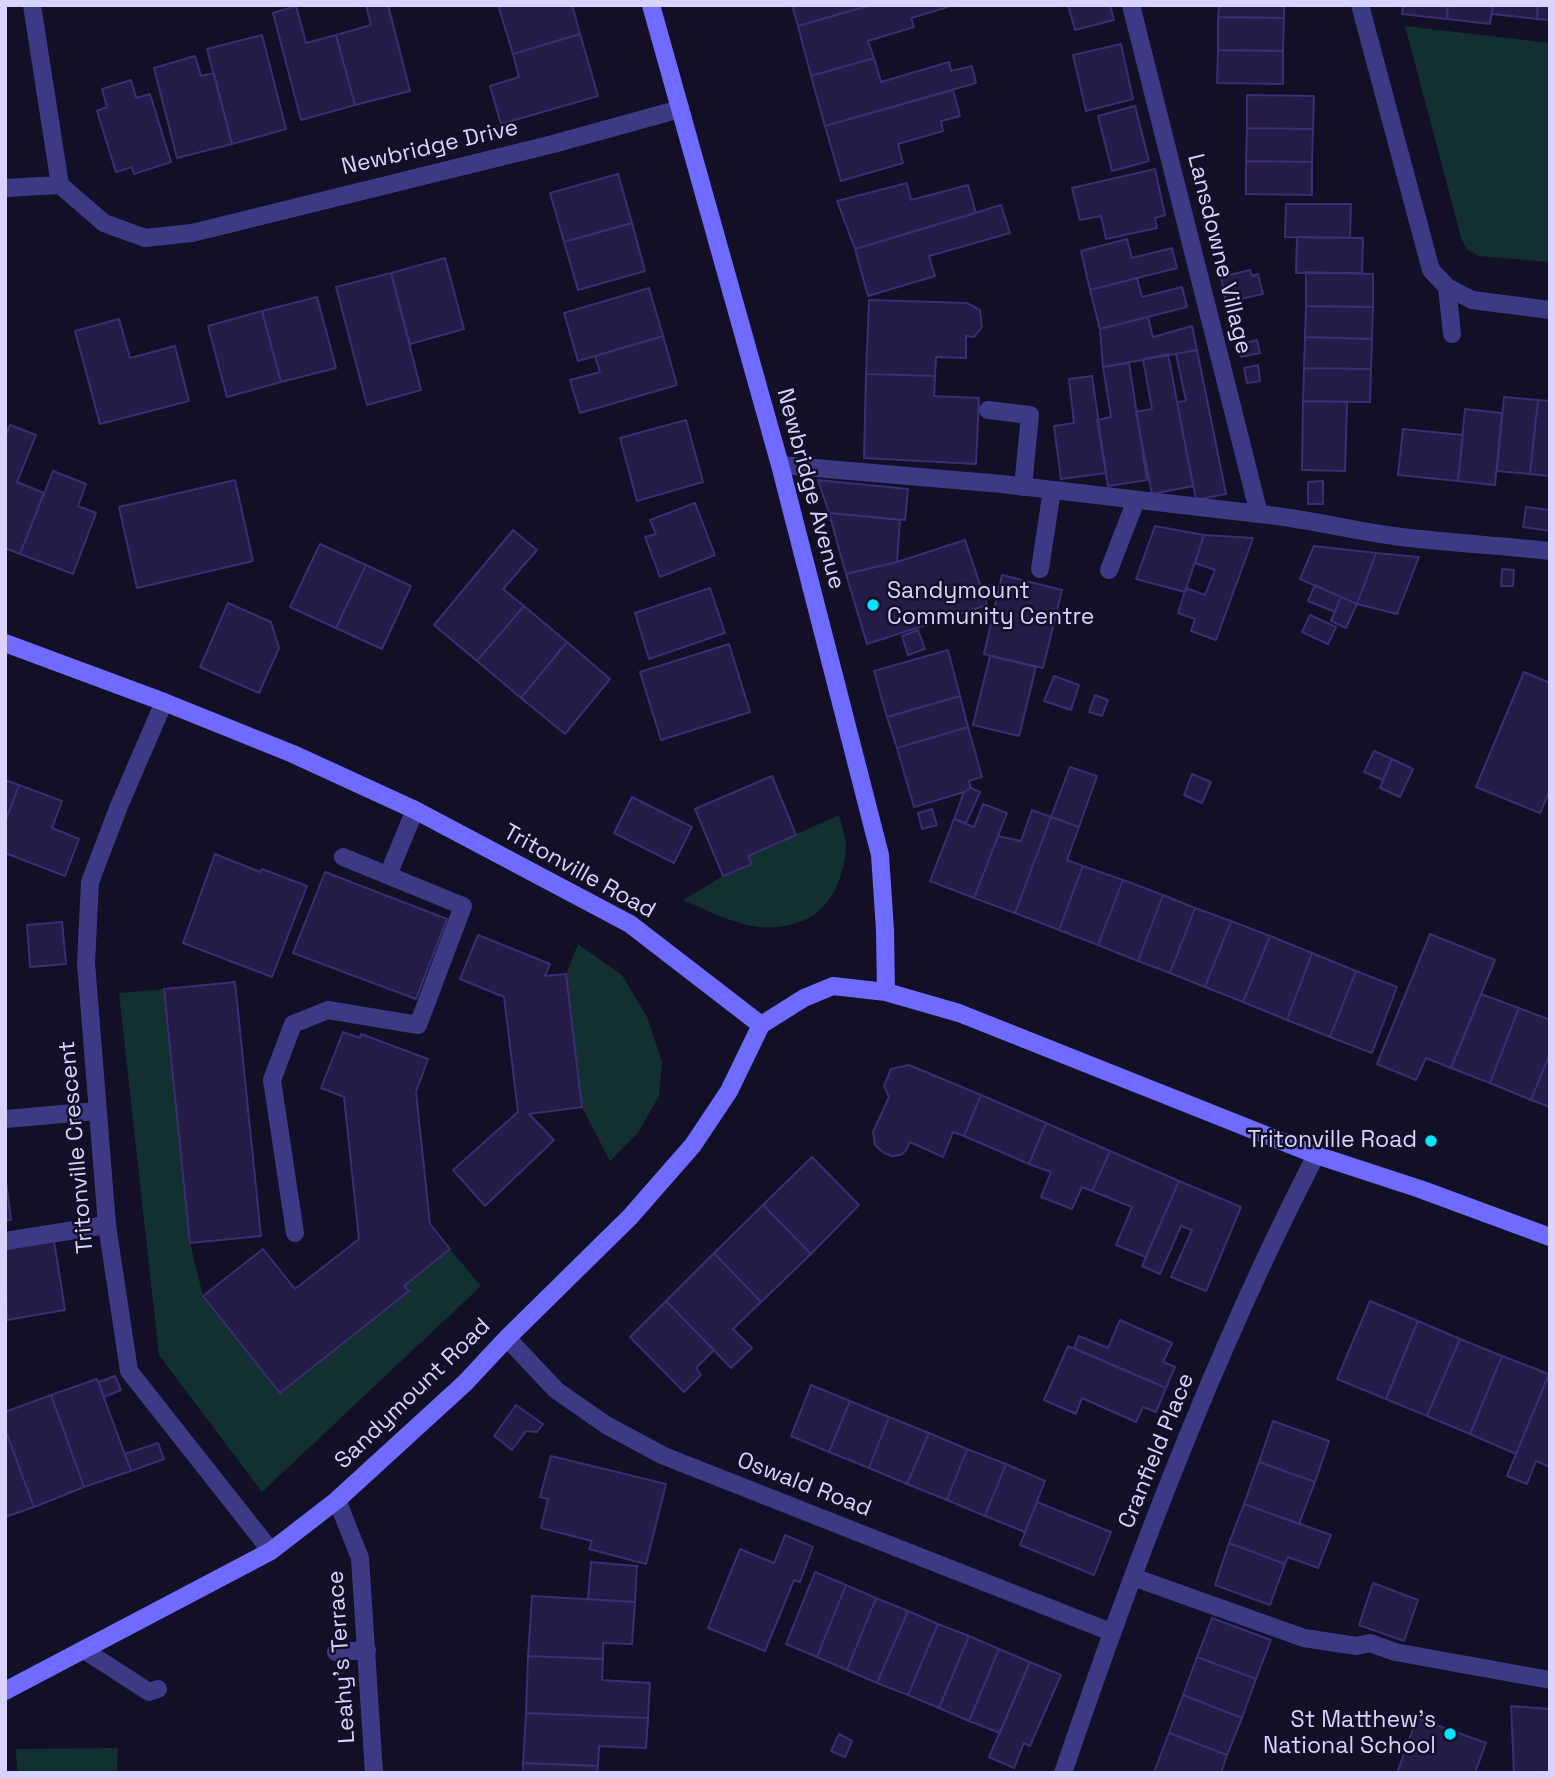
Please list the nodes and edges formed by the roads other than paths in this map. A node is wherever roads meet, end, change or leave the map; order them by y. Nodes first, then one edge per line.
1 (32, 5) edge
2 (651, 5) edge
3 (1131, 5) edge
4 (1360, 5) edge
5 (680, 109) junction
6 (60, 185) junction
7 (5, 188) edge
8 (1447, 287) junction
9 (1550, 310) edge
10 (1452, 334) dead end
11 (988, 410) dead end
12 (780, 465) junction
13 (1023, 487) junction
14 (1052, 490) junction
15 (1136, 500) junction
16 (1259, 514) junction
17 (1550, 551) edge
18 (1040, 569) dead end
19 (1109, 570) dead end
20 (5, 643) edge
21 (164, 702) junction
22 (415, 810) junction
23 (343, 857) dead end
24 (388, 875) junction
25 (886, 992) junction
26 (761, 1025) junction
27 (97, 1111) junction
28 (5, 1119) edge
29 (1316, 1155) junction
30 (107, 1225) junction
31 (295, 1233) dead end
32 (1550, 1237) edge
33 (5, 1241) edge
34 (507, 1338) junction
35 (337, 1500) junction
36 (271, 1551) junction
37 (1133, 1577) junction
38 (1111, 1632) junction
39 (84, 1650) junction
40 (367, 1650) junction
41 (336, 1652) dead end
42 (1550, 1680) edge
43 (158, 1689) dead end
44 (5, 1691) edge
45 (374, 1773) edge
46 (1063, 1773) edge

1 - 6 street
2 - 5 street, Newbridge Avenue
3 - 16 street, Lansdowne Village
4 - 8 street
5 - 6 street, Newbridge Drive
5 - 12 street, Newbridge Avenue
6 - 7 street
8 - 9 street
8 - 10 street
11 - 13 street
12 - 13 street
12 - 25 street, Newbridge Avenue
13 - 14 street
14 - 15 street
14 - 18 street
15 - 16 street
15 - 19 street
16 - 17 street
20 - 21 street, Tritonville Road
21 - 22 street, Tritonville Road
21 - 27 street, Tritonville Crescent
22 - 24 street
22 - 26 street, Tritonville Road
23 - 24 street
24 - 31 street
25 - 26 street
25 - 29 street
26 - 34 street, Sandymount Road
27 - 28 street
27 - 30 street, Tritonville Crescent
29 - 32 street
29 - 37 street, Cranfield Place
30 - 33 street
30 - 36 street, Tritonville Crescent
34 - 35 street, Sandymount Road
34 - 38 street, Oswald Road
35 - 36 street, Sandymount Road
35 - 40 street, Leahy's Terrace
36 - 39 street, Sandymount Road
37 - 38 street, Cranfield Place
37 - 42 street
38 - 46 street, Cranfield Place
39 - 43 street
39 - 44 street, Sandymount Road
40 - 41 street
40 - 45 street, Leahy's Terrace

